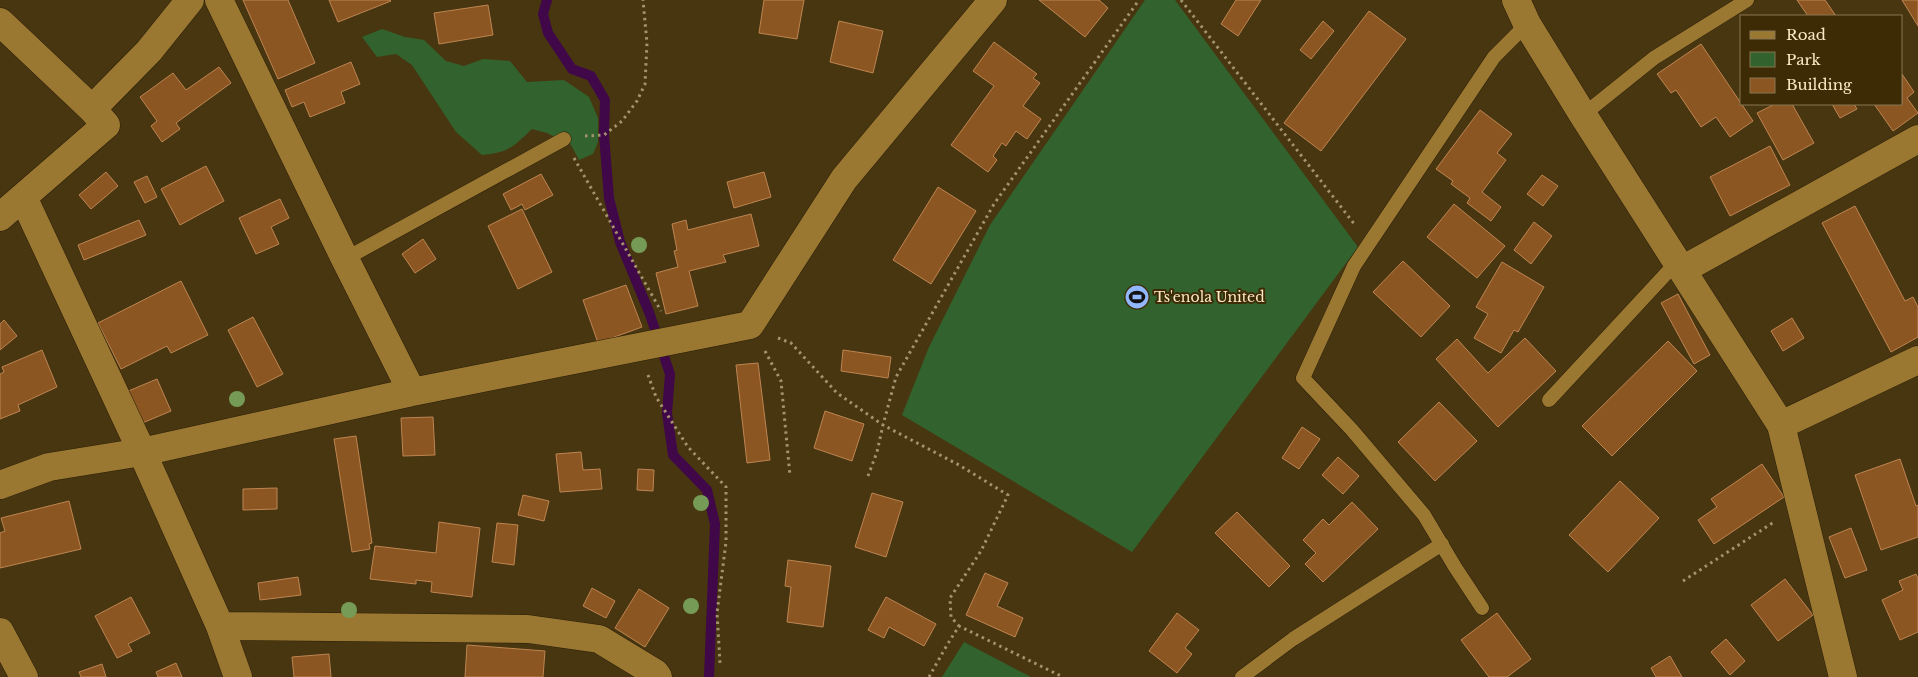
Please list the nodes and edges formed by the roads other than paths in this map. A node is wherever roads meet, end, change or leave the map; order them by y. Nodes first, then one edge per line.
1 (190, 0) edge
2 (220, 0) edge
3 (992, 0) edge
4 (1516, 0) edge
5 (1747, 0) edge
6 (0, 22) edge
7 (1527, 24) junction
8 (92, 109) junction
9 (1583, 115) junction
10 (564, 138) road end
11 (1918, 139) edge
12 (23, 197) junction
13 (0, 217) edge
14 (345, 259) junction
15 (1679, 267) junction
16 (1918, 360) edge
17 (412, 392) junction
18 (1549, 400) dead end
19 (1781, 425) junction
20 (142, 452) junction
21 (0, 485) edge
22 (1442, 544) junction
23 (1482, 608) dead end
24 (220, 626) junction
25 (0, 632) edge
26 (24, 677) edge
27 (238, 677) edge
28 (658, 677) edge
29 (1242, 677) edge
30 (1843, 677) edge

1 - 8 street
2 - 14 street
3 - 17 street
4 - 7 street
5 - 9 lane
6 - 8 street
7 - 9 street
7 - 22 lane
8 - 12 street
9 - 15 street
10 - 14 lane
11 - 15 street
12 - 13 street
12 - 20 street
14 - 17 street
15 - 18 lane
15 - 19 street
16 - 19 street
17 - 20 street
19 - 30 street
20 - 21 street
20 - 24 street
22 - 23 lane
22 - 29 lane
24 - 27 street
24 - 28 street
25 - 26 street

